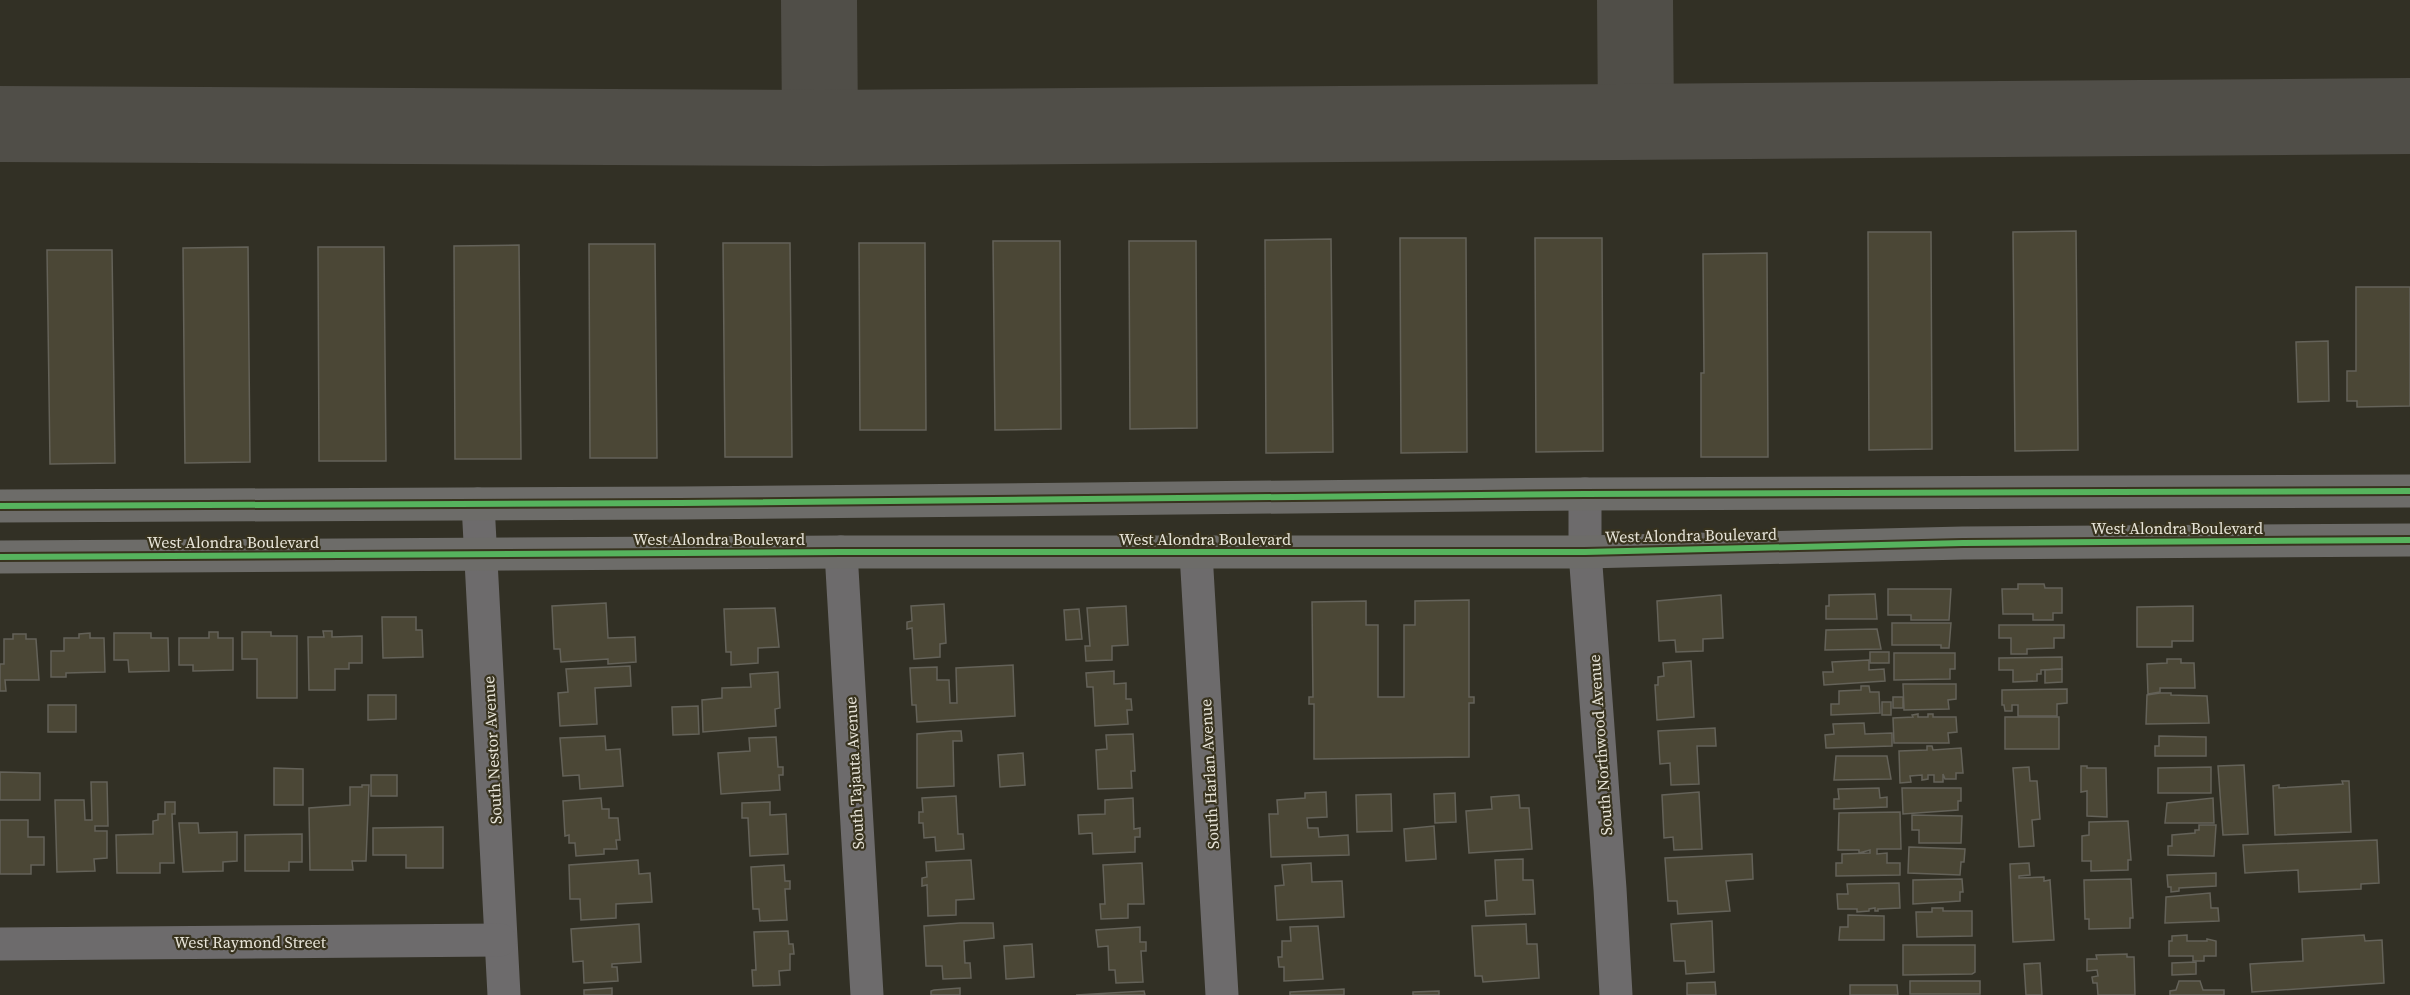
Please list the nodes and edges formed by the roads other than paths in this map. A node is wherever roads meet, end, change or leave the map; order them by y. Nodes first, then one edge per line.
1 (2410, 491) edge
2 (1585, 494) junction
3 (478, 504) junction
4 (0, 506) edge
5 (2410, 540) edge
6 (842, 552) junction
7 (1585, 552) junction
8 (482, 553) junction
9 (1196, 553) junction
10 (0, 557) edge
11 (500, 939) junction
12 (0, 944) edge
13 (504, 995) edge
14 (867, 995) edge
15 (1222, 995) edge
16 (1616, 995) edge

1 - 2 main road
2 - 3 main road
2 - 7 street, South Northwood Avenue
3 - 4 main road
3 - 8 street, South Nestor Avenue
5 - 7 main road, West Alondra Boulevard
6 - 8 main road, West Alondra Boulevard
6 - 9 main road, West Alondra Boulevard
6 - 14 street, South Tajauta Avenue
7 - 9 main road, West Alondra Boulevard
7 - 16 street, South Northwood Avenue
8 - 10 main road, West Alondra Boulevard
8 - 11 street, South Nestor Avenue
9 - 15 street, South Harlan Avenue
11 - 12 street, West Raymond Street
11 - 13 street, South Nestor Avenue

